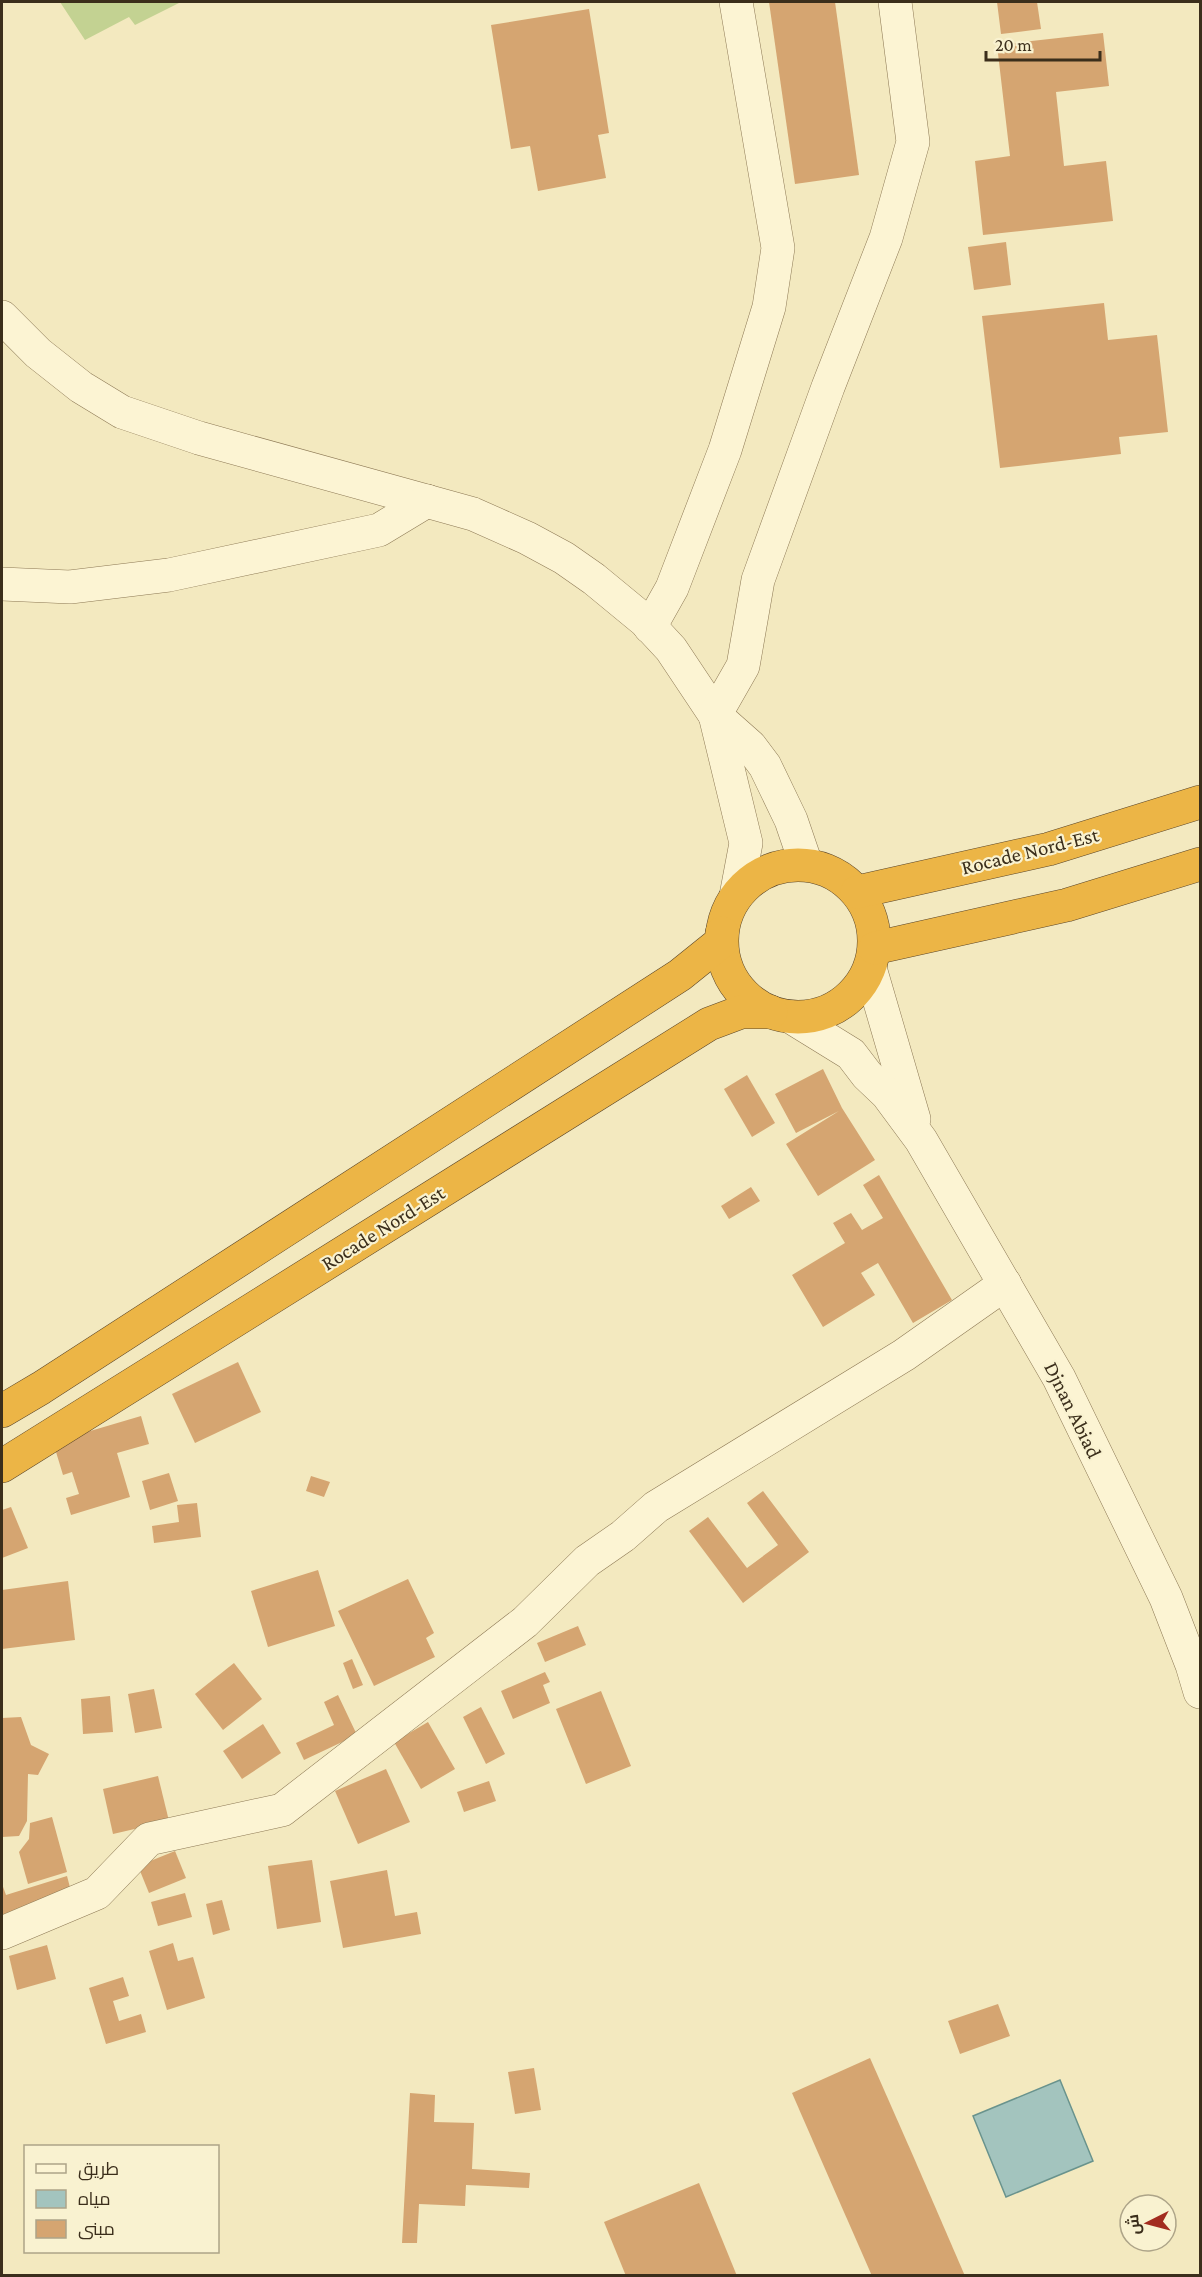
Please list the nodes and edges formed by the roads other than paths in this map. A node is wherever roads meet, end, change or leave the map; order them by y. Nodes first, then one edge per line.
1 (736, 2) edge
2 (895, 2) edge
3 (2, 317) edge
4 (427, 501) junction
5 (2, 584) edge
6 (650, 627) junction
7 (715, 715) junction
8 (1200, 802) edge
9 (806, 864) junction
10 (1200, 864) edge
11 (857, 892) junction
12 (736, 896) junction
13 (722, 933) junction
14 (872, 958) junction
15 (781, 1015) junction
16 (921, 1140) junction
17 (1005, 1284) junction
18 (2, 1411) edge
19 (2, 1466) edge
20 (1200, 1692) edge
21 (2, 1933) edge

1 - 6 street
2 - 7 street
3 - 4 street
4 - 5 street
4 - 6 street
6 - 7 street
7 - 9 street
7 - 12 street
8 - 11 highway, Rocade Nord-Est
9 - 11 highway
9 - 12 highway
10 - 14 highway
11 - 14 highway
12 - 13 highway
13 - 15 highway
13 - 18 highway
14 - 15 highway
14 - 16 street
15 - 16 street
15 - 19 highway, Rocade Nord-Est
16 - 17 street, Djnan Abiad
17 - 20 street, Djnan Abiad
17 - 21 street

